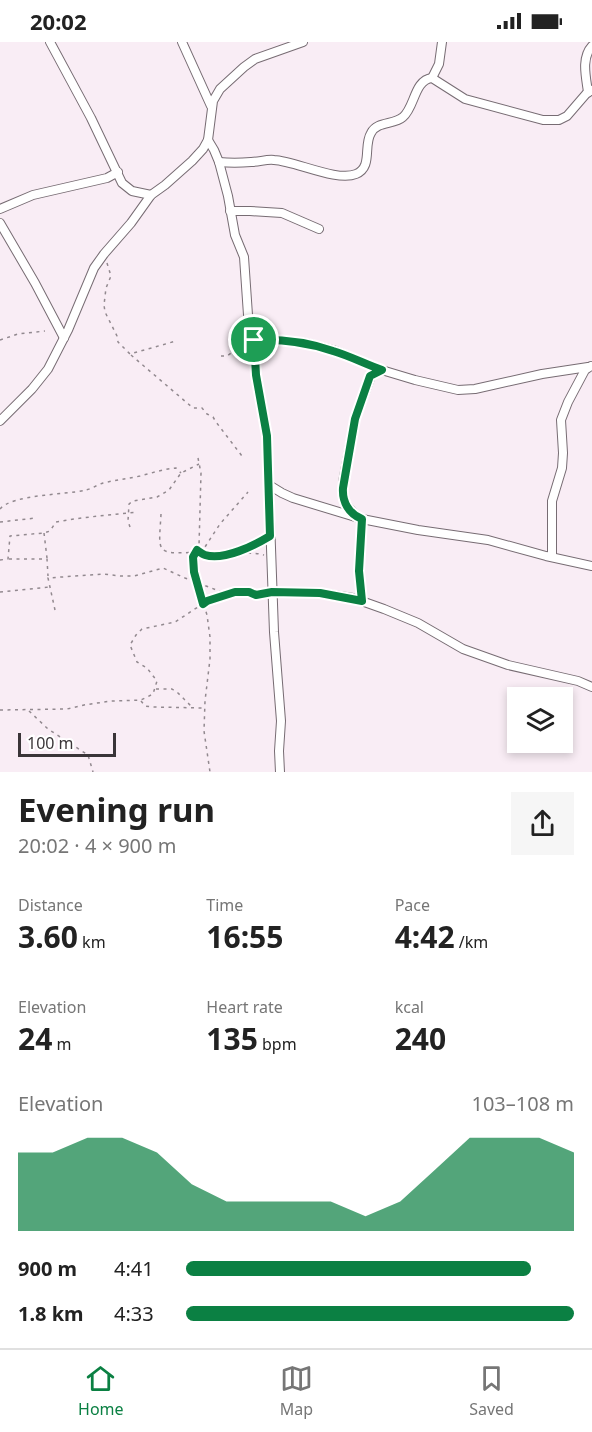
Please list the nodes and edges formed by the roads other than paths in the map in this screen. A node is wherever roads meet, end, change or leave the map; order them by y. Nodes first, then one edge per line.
1 (50, 42) edge
2 (182, 42) edge
3 (303, 42) edge
4 (442, 42) edge
5 (592, 46) edge
6 (432, 78) junction
7 (590, 91) edge
8 (211, 106) junction
9 (208, 140) junction
10 (214, 150) junction
11 (201, 152) junction
12 (219, 162) junction
13 (118, 172) junction
14 (151, 195) junction
15 (0, 209) edge
16 (230, 211) junction
17 (0, 223) edge
18 (319, 229) dead end
19 (64, 338) junction
20 (254, 340) junction
21 (590, 367) edge
22 (382, 370) junction
23 (0, 422) edge
24 (269, 485) junction
25 (360, 518) junction
26 (552, 557) junction
27 (592, 566) edge
28 (272, 592) junction
29 (362, 601) junction
30 (592, 687) edge
31 (280, 772) edge

1 - 13 street
2 - 8 street
3 - 8 street
4 - 6 street
5 - 7 street
6 - 7 street
6 - 12 street
8 - 9 street
9 - 10 street
9 - 11 street
10 - 11 street
10 - 12 street
11 - 14 street
12 - 16 street
13 - 14 street
13 - 15 street
14 - 19 street
16 - 18 street
16 - 20 street
17 - 19 street
19 - 23 street
20 - 22 street
20 - 24 street
21 - 22 street
21 - 26 street
22 - 25 street
24 - 25 street
24 - 28 street
25 - 26 street
25 - 29 street
26 - 27 street
28 - 29 street
28 - 31 street
29 - 30 street

